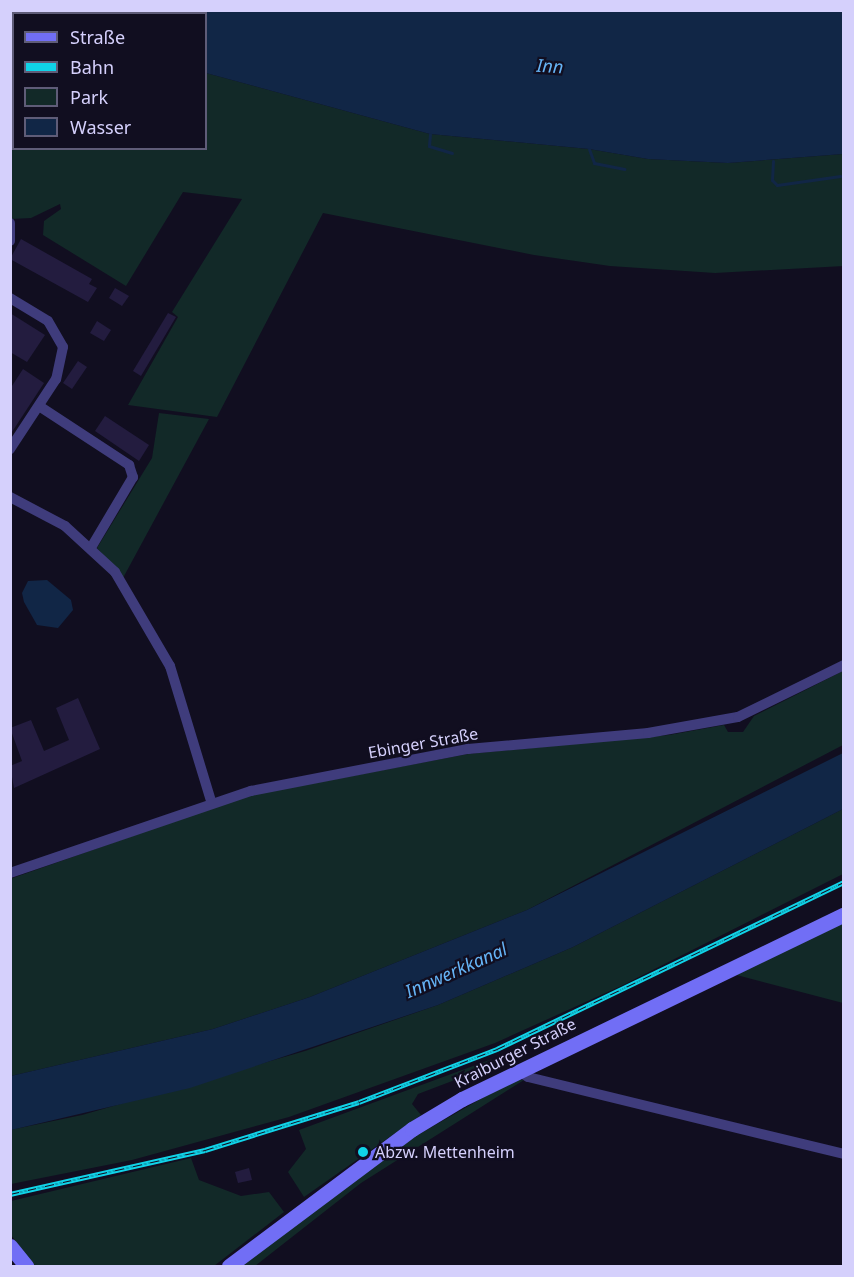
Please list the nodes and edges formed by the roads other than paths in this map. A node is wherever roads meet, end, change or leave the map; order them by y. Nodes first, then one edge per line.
1 (10, 223) edge
2 (10, 241) edge
3 (10, 298) edge
4 (39, 406) junction
5 (10, 449) edge
6 (10, 497) edge
7 (92, 546) junction
8 (843, 665) edge
9 (211, 801) junction
10 (10, 873) edge
11 (843, 914) edge
12 (517, 1071) junction
13 (843, 1154) edge
14 (10, 1246) edge
15 (26, 1266) edge
16 (229, 1266) edge

1 - 2 street
3 - 4 street
4 - 5 street
4 - 7 street
6 - 7 street
7 - 9 street
8 - 9 street, Ebinger Straße
9 - 10 street, Ebinger Straße
11 - 12 main road, Kraiburger Straße
12 - 13 street
12 - 16 main road, Kraiburger Straße
14 - 15 main road

